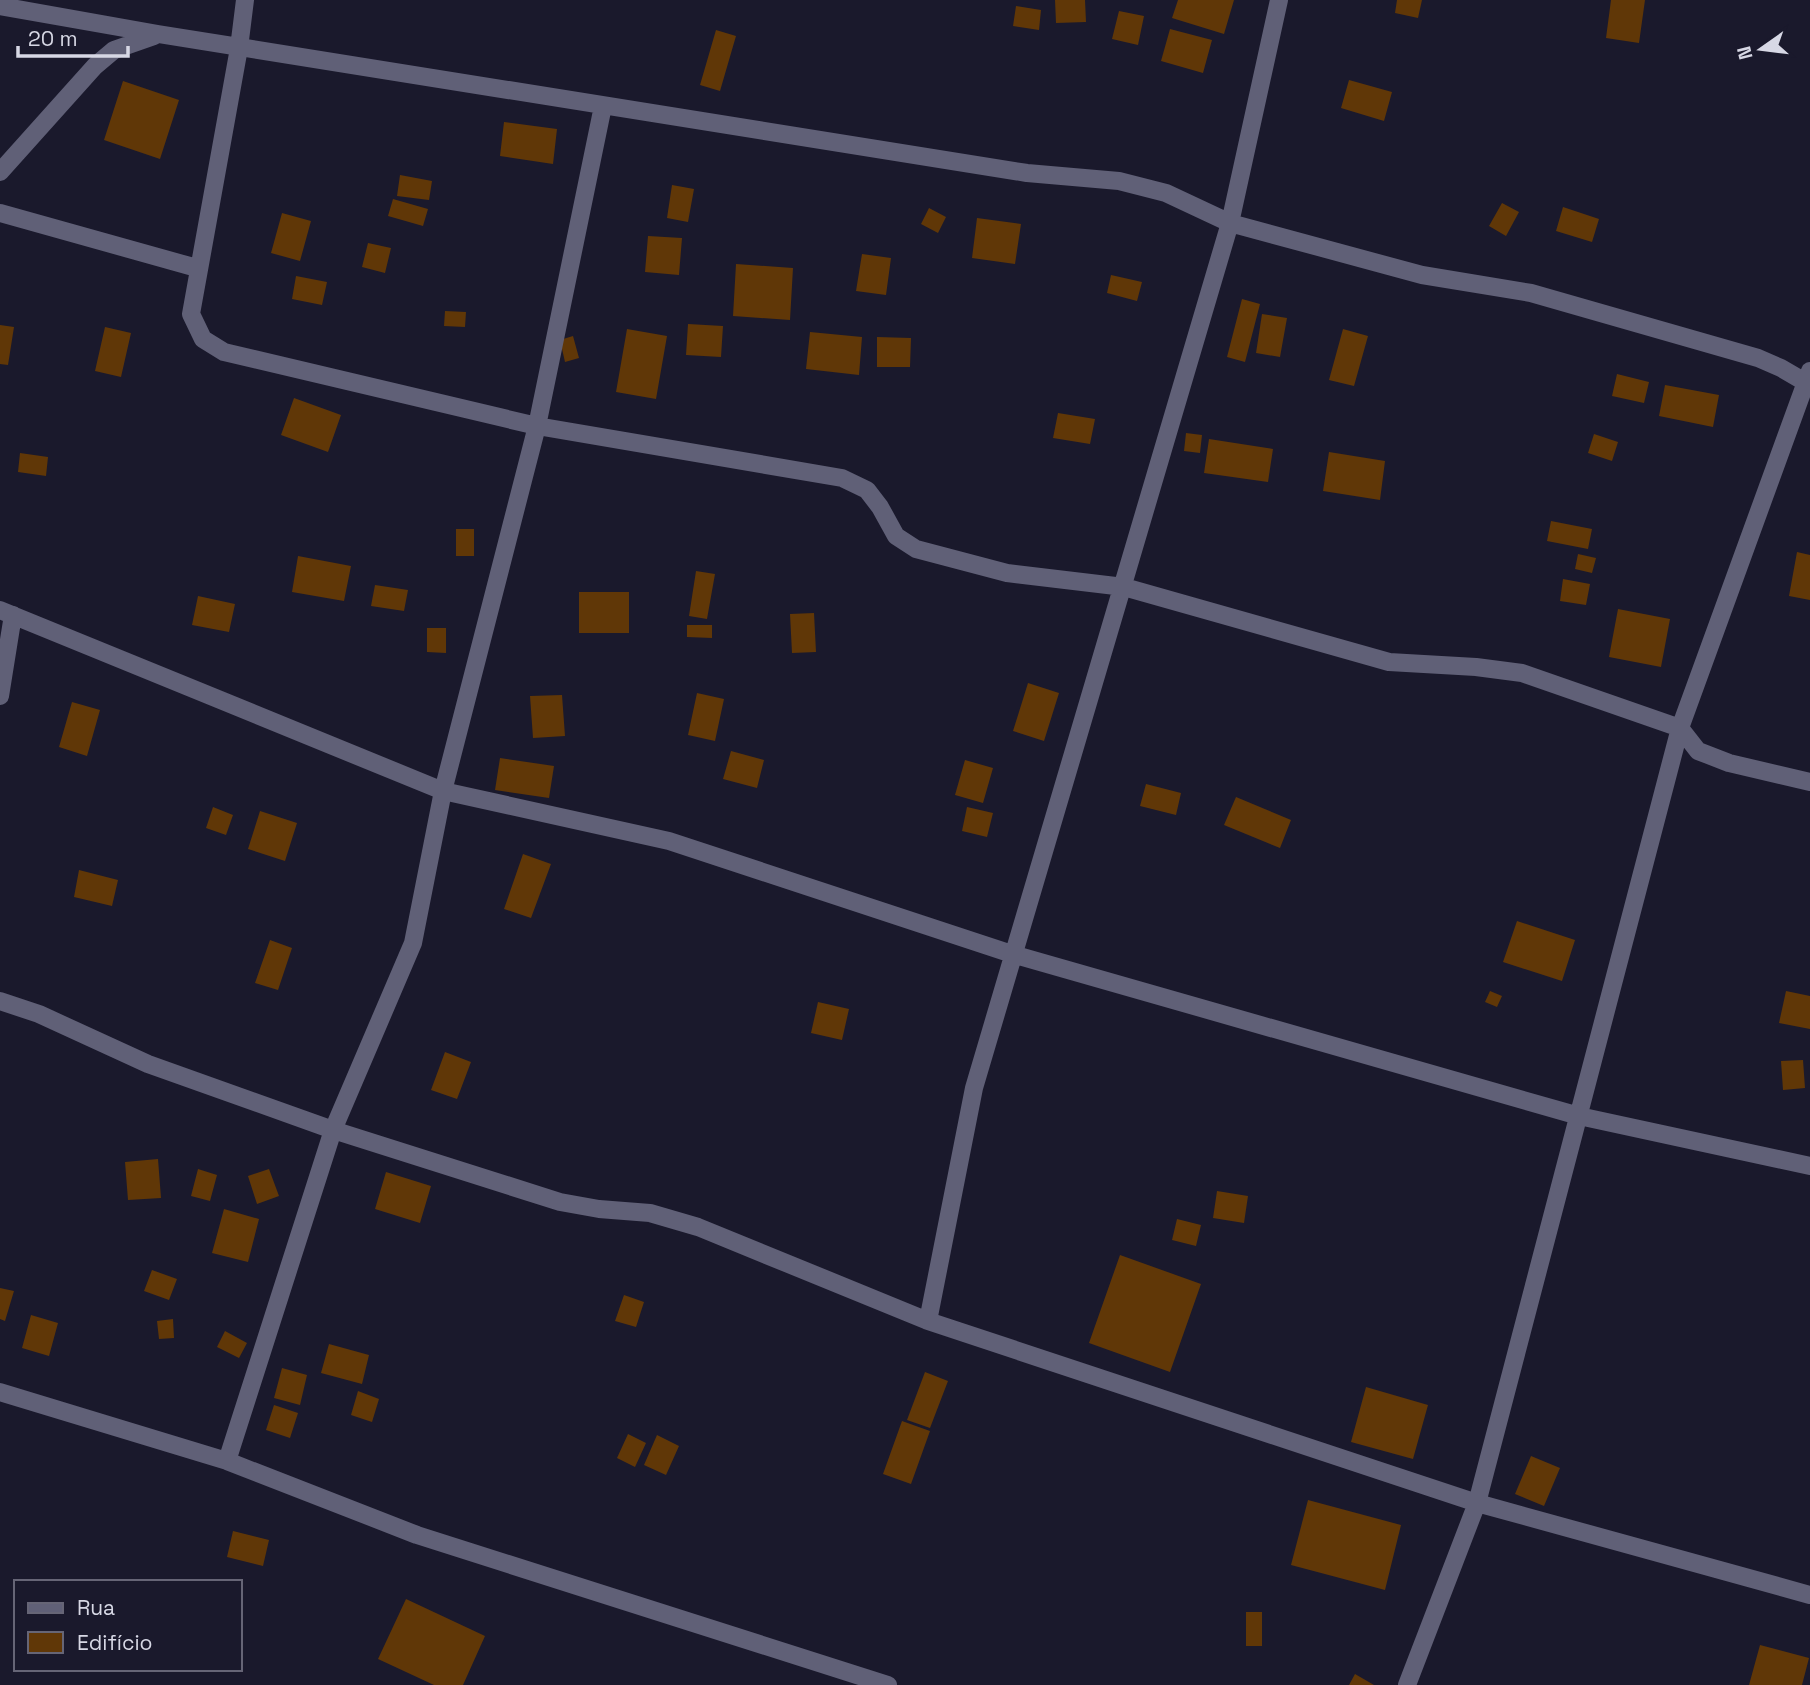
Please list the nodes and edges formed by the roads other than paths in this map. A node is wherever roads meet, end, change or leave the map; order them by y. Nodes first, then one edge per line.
1 (245, 0) edge
2 (1279, 0) edge
3 (0, 6) edge
4 (158, 34) junction
5 (239, 48) junction
6 (603, 106) junction
7 (0, 172) edge
8 (0, 214) edge
9 (1230, 223) junction
10 (197, 268) junction
11 (1809, 380) edge
12 (537, 426) junction
13 (1124, 587) junction
14 (7, 612) edge
15 (0, 696) edge
16 (1680, 728) junction
17 (1810, 782) edge
18 (443, 791) junction
19 (1012, 954) junction
20 (0, 1001) edge
21 (1579, 1116) junction
22 (333, 1130) junction
23 (1810, 1166) edge
24 (928, 1321) junction
25 (0, 1392) edge
26 (228, 1461) junction
27 (1477, 1503) junction
28 (1810, 1595) edge
29 (888, 1685) edge
30 (1407, 1685) edge

1 - 5 street
2 - 9 street
3 - 4 street
4 - 5 street
4 - 7 street
5 - 6 street
5 - 10 street
6 - 9 street
6 - 12 street
8 - 10 street
9 - 11 street
9 - 13 street
10 - 12 street
11 - 16 street
12 - 13 street
12 - 18 street
13 - 16 street
13 - 19 street
14 - 15 street
14 - 18 street
16 - 17 street
16 - 21 street
18 - 19 street
18 - 22 street
19 - 21 street
19 - 24 street
20 - 22 street
21 - 23 street
21 - 27 street
22 - 24 street
22 - 26 street
24 - 27 street
25 - 26 street
26 - 29 street
27 - 28 street
27 - 30 street

